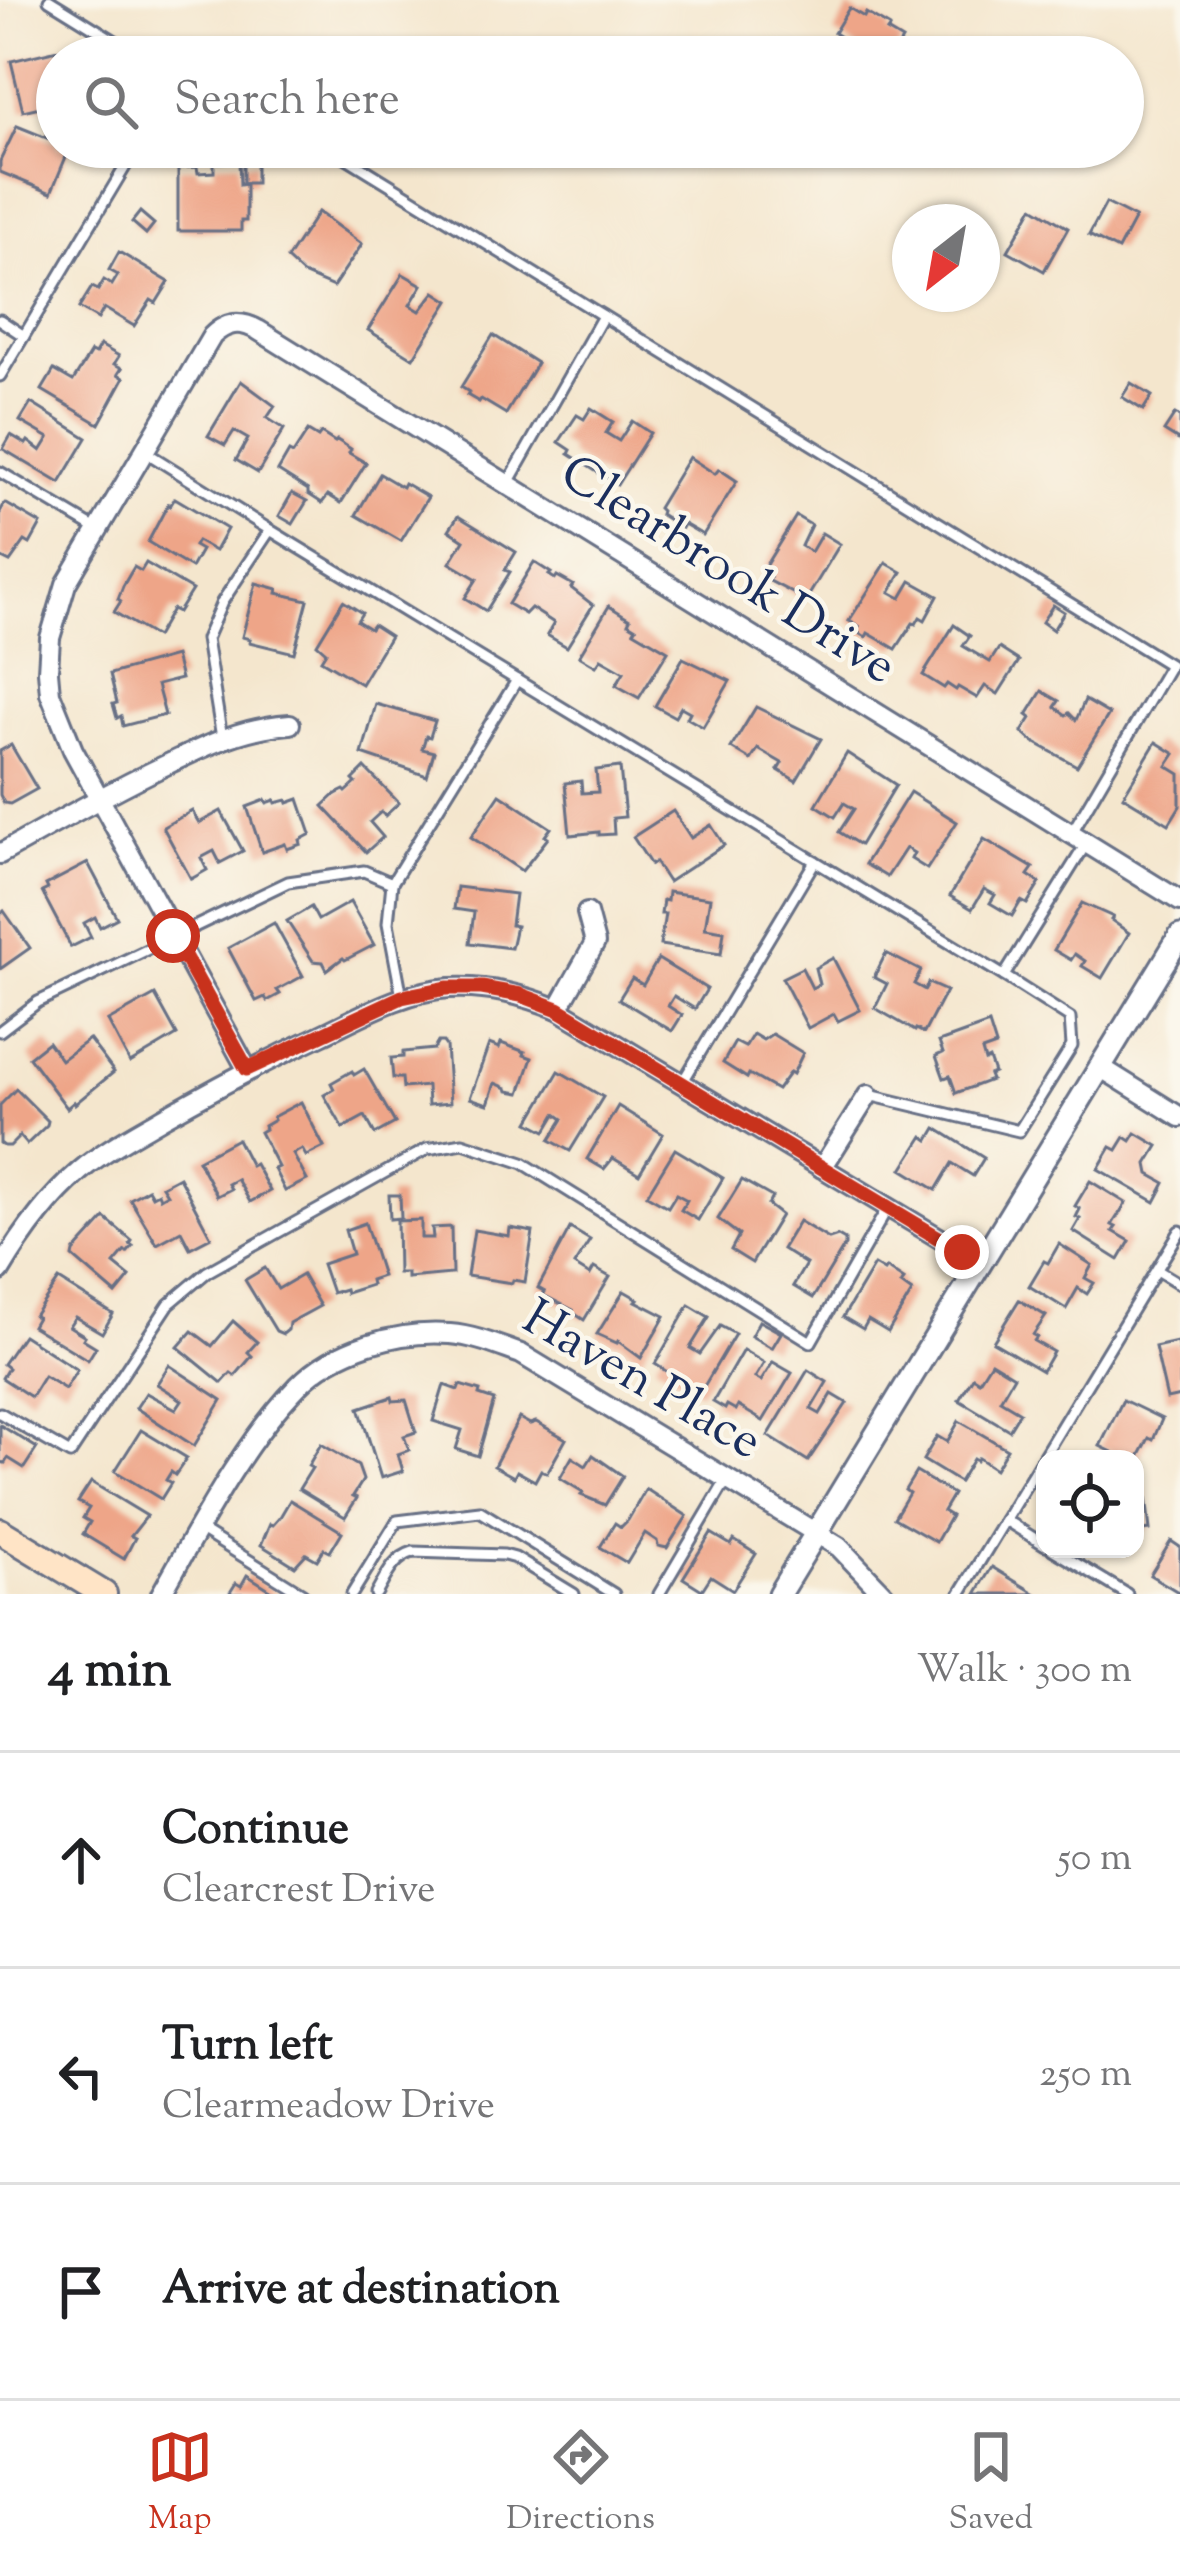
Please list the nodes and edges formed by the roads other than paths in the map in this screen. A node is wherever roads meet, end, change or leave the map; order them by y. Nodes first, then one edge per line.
1 (49, 0) edge
2 (107, 36) edge
3 (124, 168) edge
4 (363, 168) edge
5 (603, 316) junction
6 (0, 320) edge
7 (24, 336) junction
8 (0, 376) edge
9 (144, 451) junction
10 (0, 472) edge
11 (507, 485) junction
12 (97, 529) junction
13 (270, 530) junction
14 (517, 680) junction
15 (290, 724) dead end
16 (222, 738) junction
17 (99, 797) junction
18 (1078, 839) junction
19 (0, 854) edge
20 (815, 861) junction
21 (392, 884) junction
22 (1180, 902) edge
23 (587, 913) dead end
24 (173, 936) junction
25 (1180, 936) edge
26 (1004, 976) junction
27 (402, 997) junction
28 (558, 1009) junction
29 (0, 1031) edge
30 (1100, 1067) junction
31 (247, 1069) junction
32 (682, 1083) junction
33 (868, 1095) joint
34 (1180, 1117) edge
35 (822, 1168) junction
36 (888, 1207) junction
37 (1180, 1231) edge
38 (981, 1263) junction
39 (1156, 1270) junction
40 (0, 1271) edge
41 (1180, 1284) edge
42 (0, 1413) edge
43 (728, 1479) junction
44 (1005, 1520) junction
45 (199, 1529) junction
46 (0, 1531) edge
47 (817, 1533) junction
48 (1036, 1539) edge
49 (1067, 1558) edge
50 (104, 1594) edge
51 (161, 1594) edge
52 (303, 1594) edge
53 (352, 1594) edge
54 (376, 1594) edge
55 (574, 1594) edge
56 (614, 1594) edge
57 (659, 1594) edge
58 (779, 1594) edge
59 (884, 1594) edge
60 (961, 1594) edge
61 (1127, 1594) edge

1 - 2 lane
3 - 7 lane
4 - 5 lane
5 - 11 lane
5 - 18 lane
6 - 7 lane
7 - 8 lane
9 - 11 street, Clearbrook Drive
9 - 12 street
9 - 13 lane
10 - 12 lane
11 - 18 street, Clearbrook Drive
12 - 17 street
13 - 14 lane
13 - 16 lane
14 - 20 lane
14 - 21 lane
15 - 16 street
16 - 17 street
17 - 19 street
17 - 24 street
18 - 22 street, Clearbrook Drive
18 - 26 lane
20 - 26 lane
20 - 32 lane
21 - 24 lane
21 - 27 lane
23 - 28 street
24 - 29 lane
24 - 31 street
25 - 30 street
26 - 33 lane
27 - 28 street
27 - 31 street
28 - 32 street
30 - 34 street
30 - 38 street
31 - 40 street
32 - 35 street
33 - 35 street
35 - 36 street
36 - 38 street
36 - 42 lane
37 - 39 lane
38 - 47 street
39 - 41 lane
39 - 44 lane
43 - 45 street, Haven Place
43 - 47 street, Haven Place
43 - 57 lane
44 - 48 lane
44 - 60 lane
45 - 51 street, Haven Place
45 - 52 lane
46 - 50 main road
47 - 58 street
47 - 59 street, Haven Place
49 - 61 lane
53 - 56 lane
54 - 55 lane

